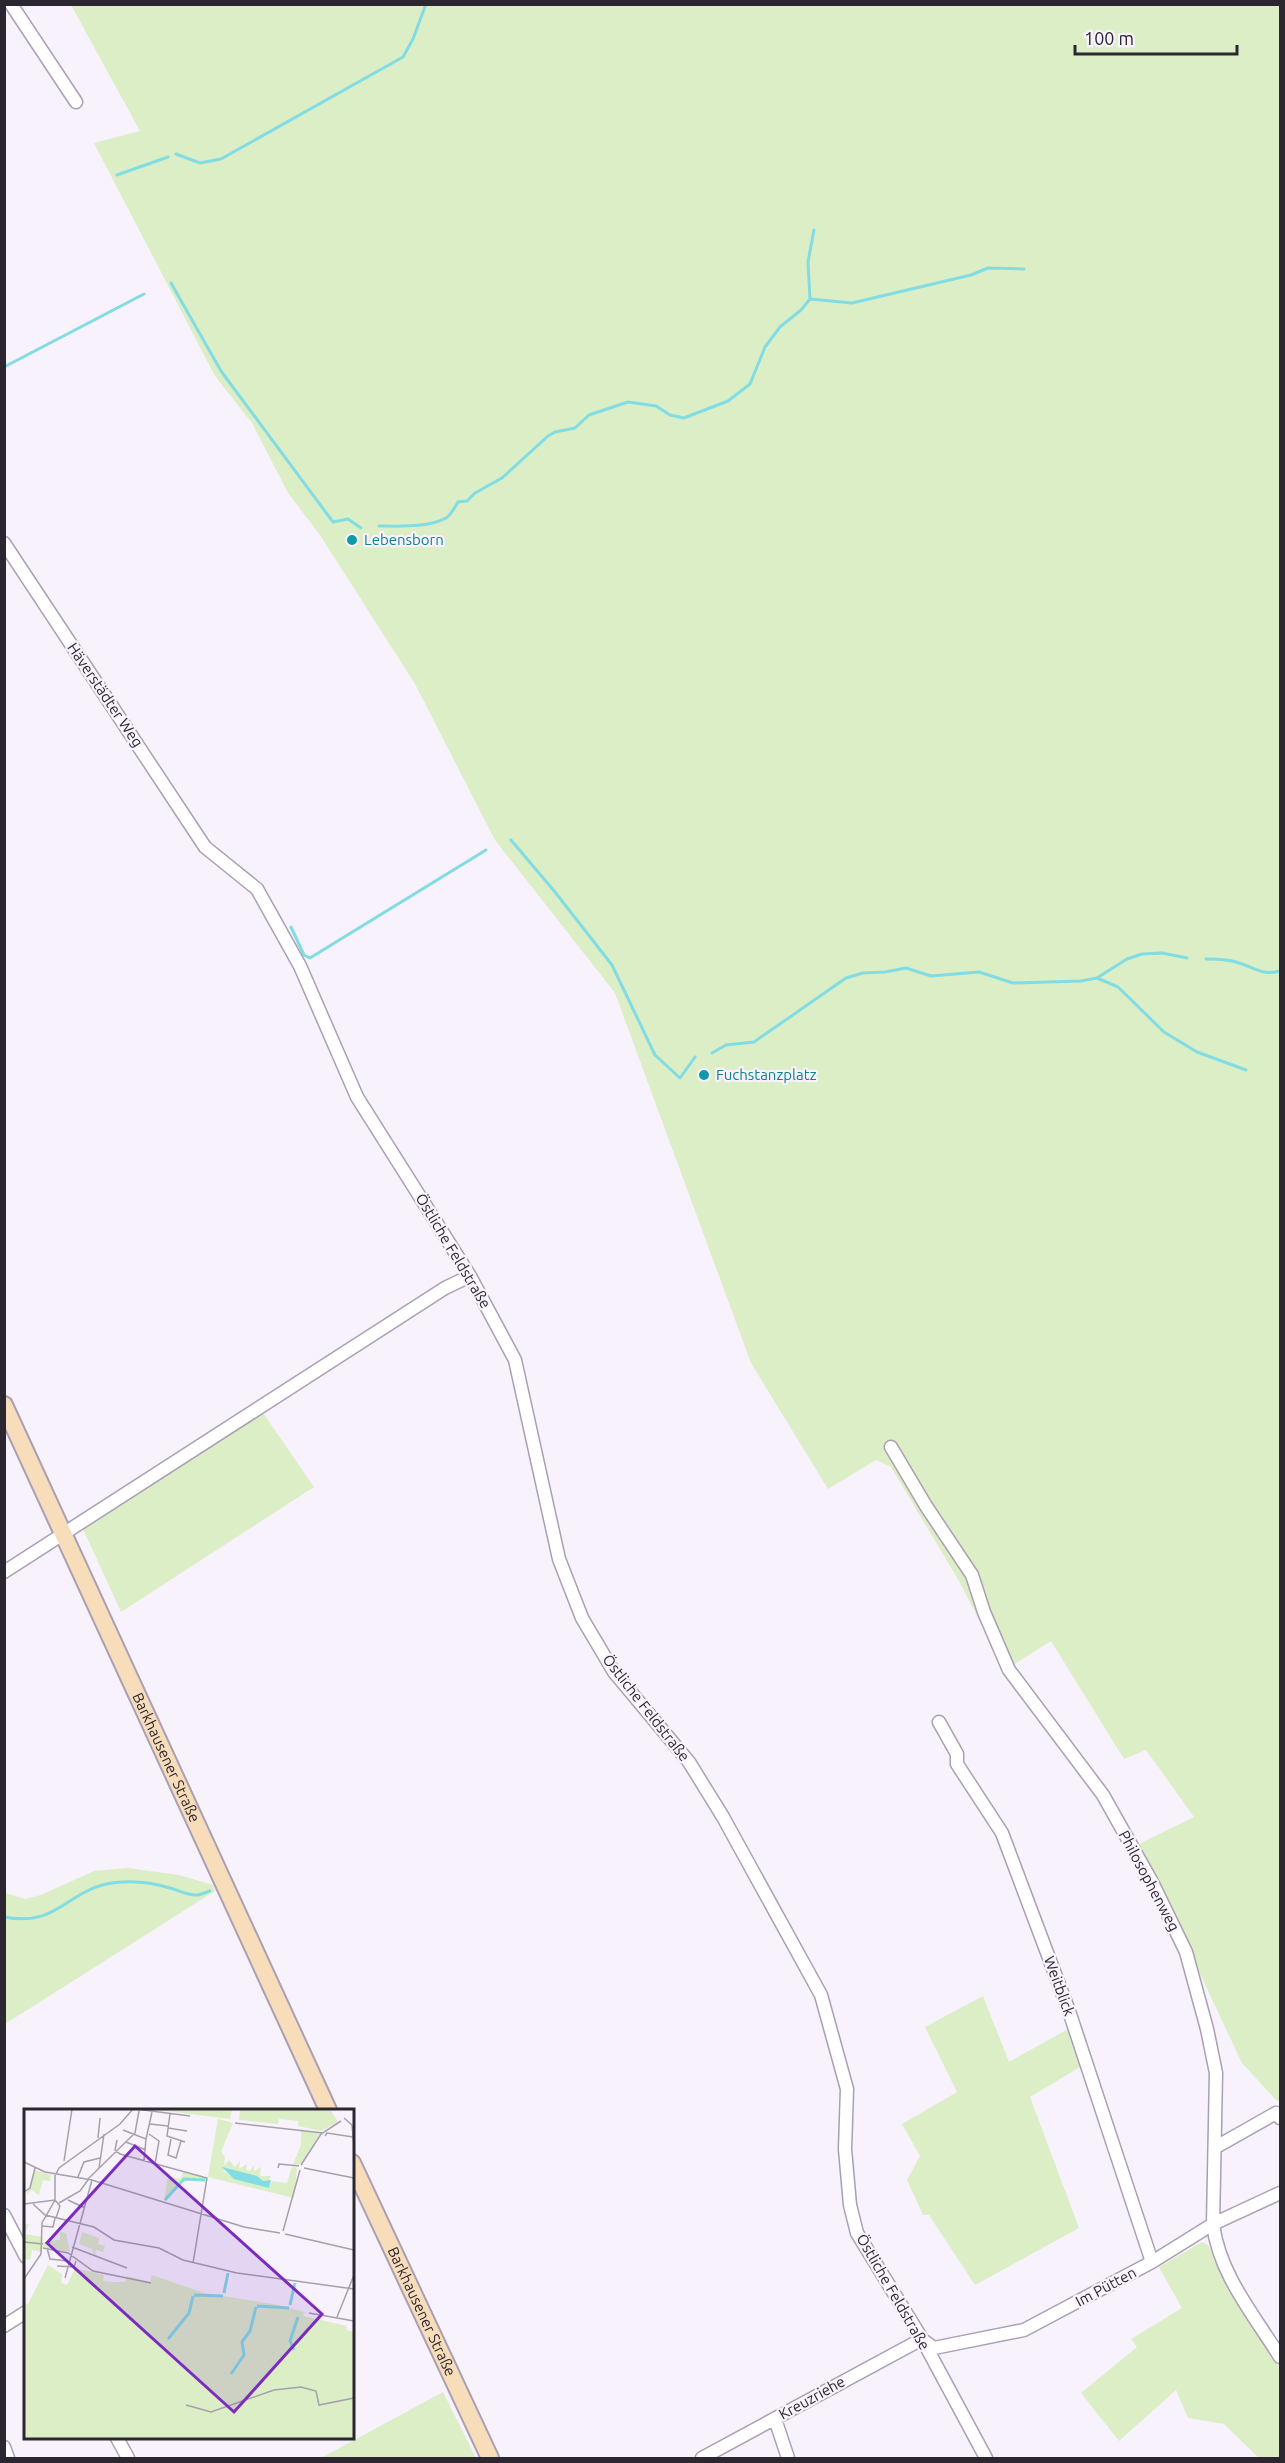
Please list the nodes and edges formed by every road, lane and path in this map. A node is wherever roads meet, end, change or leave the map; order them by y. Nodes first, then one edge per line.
1 (11, 4) edge
2 (76, 102) dead end
3 (4, 543) edge
4 (206, 847) joint
5 (470, 1276) junction
6 (4, 1405) edge
7 (891, 1448) dead end
8 (65, 1533) junction
9 (4, 1572) edge
10 (939, 1722) dead end
11 (328, 2109) edge
12 (1281, 2118) edge
13 (1216, 2147) junction
14 (354, 2167) edge
15 (1279, 2197) edge
16 (4, 2216) edge
17 (1213, 2224) junction
18 (24, 2253) edge
19 (1152, 2262) junction
20 (24, 2313) edge
21 (4, 2326) edge
22 (922, 2339) junction
23 (1281, 2357) edge
24 (775, 2419) junction
25 (118, 2439) edge
26 (4, 2447) edge
27 (8, 2458) edge
28 (128, 2458) edge
29 (490, 2458) edge
30 (702, 2458) edge
31 (788, 2458) edge
32 (986, 2458) edge

1 - 2 street
3 - 4 street, Häverstädter Weg
4 - 5 street, Östliche Feldstraße
5 - 8 street
5 - 22 street, Östliche Feldstraße
6 - 8 main road, Barkhausener Straße
7 - 13 street, Philosophenweg
8 - 9 street
8 - 11 main road, Barkhausener Straße
10 - 19 street, Weitblick
12 - 13 street
13 - 17 street, Philosophenweg
14 - 29 main road, Barkhausener Straße
15 - 17 street, Im Pütten
16 - 18 street
17 - 19 street, Im Pütten
17 - 23 street, Philosophenweg
19 - 22 street, Im Pütten
20 - 21 street
22 - 24 street, Kreuzriehe
22 - 32 street, Östliche Feldstraße
24 - 30 street, Kreuzriehe
24 - 31 street
25 - 28 street
26 - 27 street

